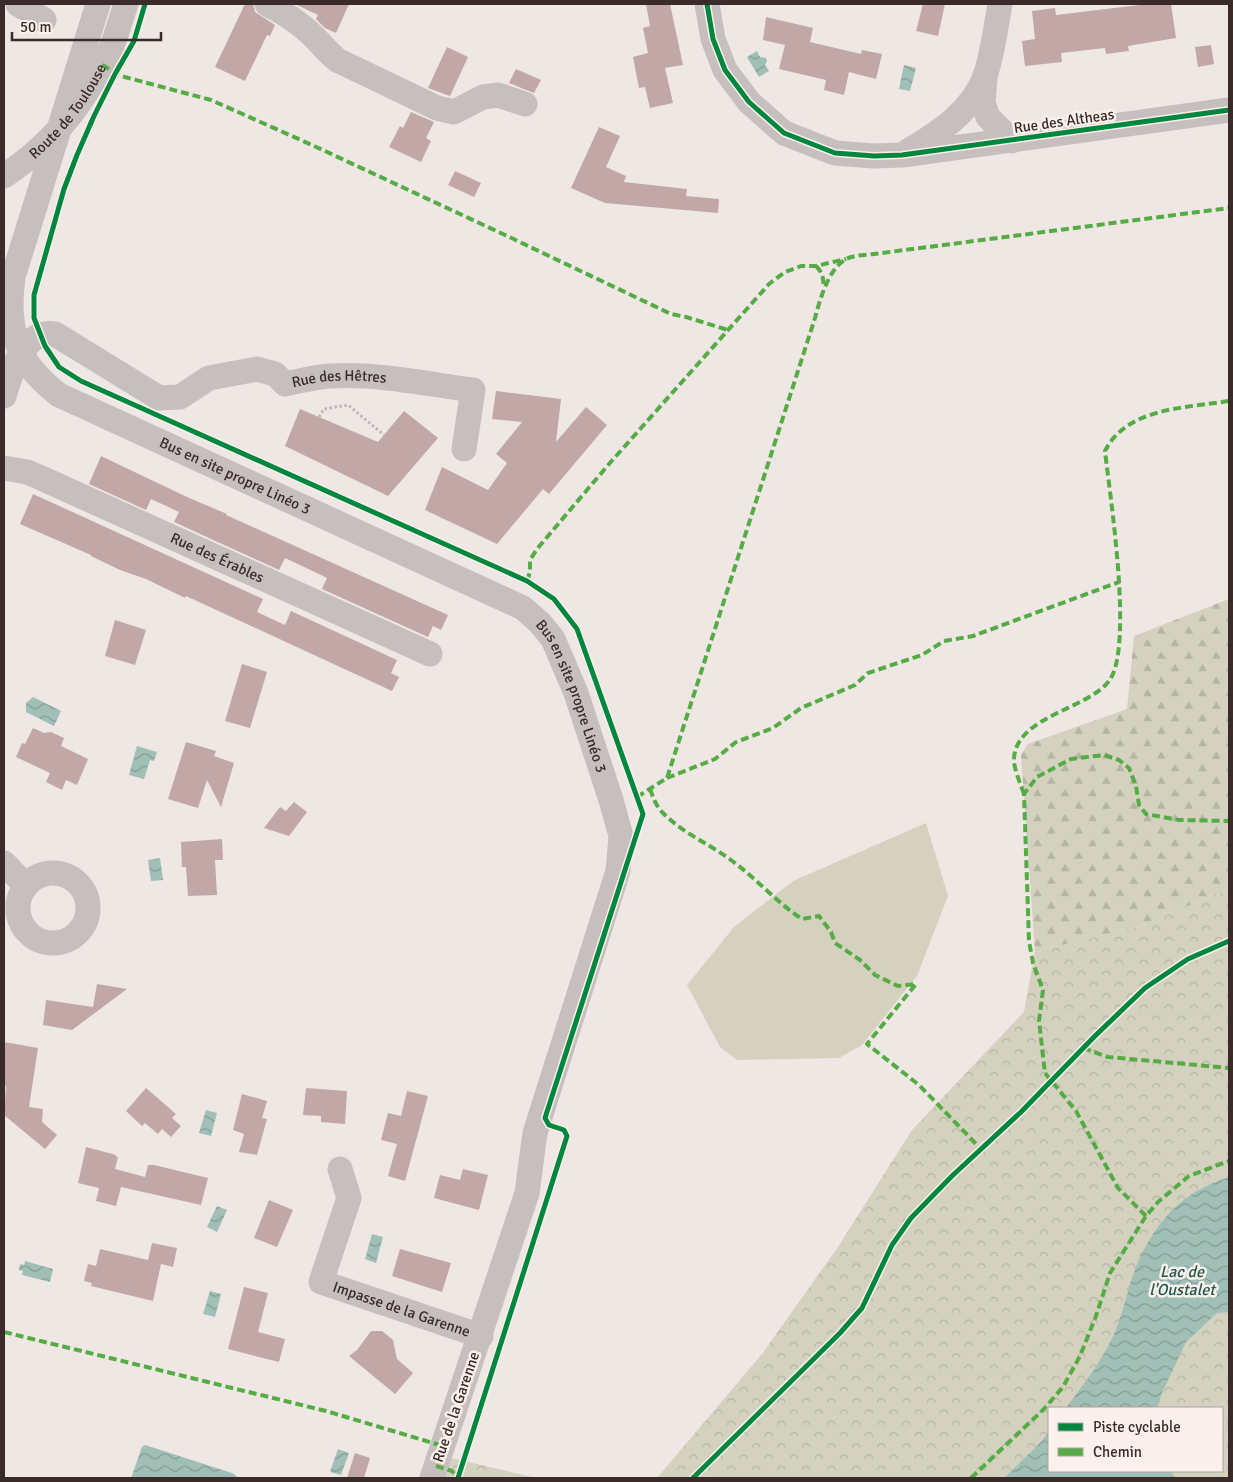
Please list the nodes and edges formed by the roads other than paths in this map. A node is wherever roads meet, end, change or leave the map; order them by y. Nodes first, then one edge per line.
1 (18, 4) edge
2 (98, 4) edge
3 (126, 4) edge
4 (266, 4) edge
5 (707, 4) edge
6 (1000, 4) edge
7 (44, 20) dead end
8 (986, 73) junction
9 (525, 104) dead end
10 (1229, 110) edge
11 (61, 127) junction
12 (1012, 141) junction
13 (902, 155) junction
14 (4, 176) edge
15 (21, 353) junction
16 (4, 396) edge
17 (464, 449) dead end
18 (4, 468) edge
19 (430, 654) dead end
20 (4, 863) edge
21 (26, 886) dead end
22 (340, 1169) dead end
23 (481, 1336) junction
24 (432, 1478) edge

1 - 7 street
2 - 11 street
3 - 11 street, Route de Toulouse
4 - 9 street
5 - 13 street, Rue des Altheas
6 - 8 street
8 - 12 street
8 - 13 street
10 - 12 street, Rue des Altheas
11 - 14 street, Route de Toulouse
11 - 15 street, Bus en site propre Linéo 3
12 - 13 street, Rue des Altheas
15 - 16 street, Rue des Hêtres
15 - 17 street, Rue des Hêtres
15 - 23 street, Bus en site propre Linéo 3
18 - 19 street, Rue des Érables
20 - 21 street
22 - 23 street, Impasse de la Garenne
23 - 24 street, Rue de la Garenne

